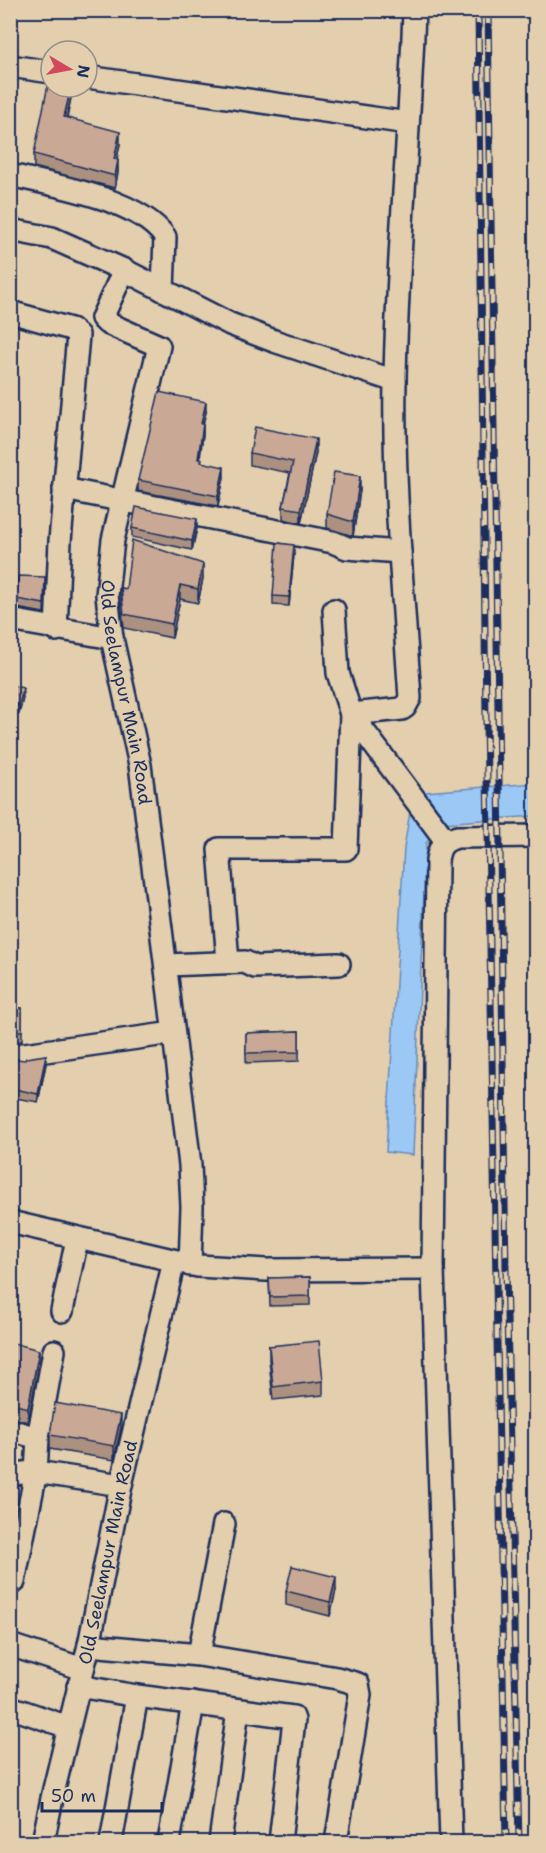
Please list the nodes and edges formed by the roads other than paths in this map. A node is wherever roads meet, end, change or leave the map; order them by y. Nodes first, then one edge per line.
1 (414, 10) edge
2 (10, 66) edge
3 (39, 70) edge
4 (99, 79) edge
5 (408, 123) junction
6 (10, 175) edge
7 (10, 230) edge
8 (124, 270) junction
9 (163, 290) junction
10 (10, 312) edge
11 (395, 381) junction
12 (64, 489) junction
13 (122, 499) junction
14 (400, 552) junction
15 (334, 610) dead end
16 (10, 620) edge
17 (56, 630) junction
18 (112, 639) junction
19 (351, 714) junction
20 (442, 836) junction
21 (536, 836) edge
22 (228, 962) junction
23 (339, 964) dead end
24 (166, 965) junction
25 (173, 1033) junction
26 (10, 1056) edge
27 (10, 1222) edge
28 (77, 1239) junction
29 (176, 1262) junction
30 (433, 1269) junction
31 (62, 1311) dead end
32 (54, 1351) dead end
33 (10, 1430) edge
34 (38, 1438) junction
35 (36, 1472) junction
36 (10, 1474) edge
37 (121, 1485) junction
38 (224, 1524) dead end
39 (14, 1582) dead end
40 (10, 1645) edge
41 (89, 1645) junction
42 (199, 1656) junction
43 (81, 1678) junction
44 (137, 1696) junction
45 (193, 1703) junction
46 (10, 1707) edge
47 (237, 1710) junction
48 (68, 1727) junction
49 (43, 1842) edge
50 (111, 1842) edge
51 (169, 1842) edge
52 (220, 1842) edge
53 (280, 1842) edge
54 (336, 1842) edge
55 (451, 1842) edge

1 - 5 street
2 - 3 street
4 - 5 street
5 - 11 street
6 - 9 street
7 - 8 street
8 - 9 street
8 - 13 street, Old Seelampur Main Road
9 - 11 street
10 - 12 street
11 - 14 street
12 - 13 street
12 - 17 street
13 - 14 street
13 - 18 street, Old Seelampur Main Road
14 - 19 street
15 - 19 street
16 - 17 street
17 - 18 street
18 - 24 street, Old Seelampur Main Road
19 - 20 street
19 - 22 street
20 - 21 street
20 - 30 street
22 - 23 street
22 - 24 street
24 - 25 street, Old Seelampur Main Road
25 - 26 street
25 - 29 street, Old Seelampur Main Road
27 - 28 street
28 - 29 street
28 - 31 street
29 - 30 street
29 - 37 street, Old Seelampur Main Road
30 - 55 street
32 - 34 street
33 - 34 street
34 - 35 street
35 - 36 street
35 - 37 street
35 - 39 street
37 - 41 street, Old Seelampur Main Road
38 - 42 street
40 - 43 street
41 - 42 street
41 - 43 street, Old Seelampur Main Road
42 - 54 street
43 - 44 street
43 - 48 street, Old Seelampur Main Road
44 - 45 street
44 - 50 street
45 - 47 street
45 - 51 street
46 - 48 street
47 - 52 street
47 - 53 street
48 - 49 street, Old Seelampur Main Road

